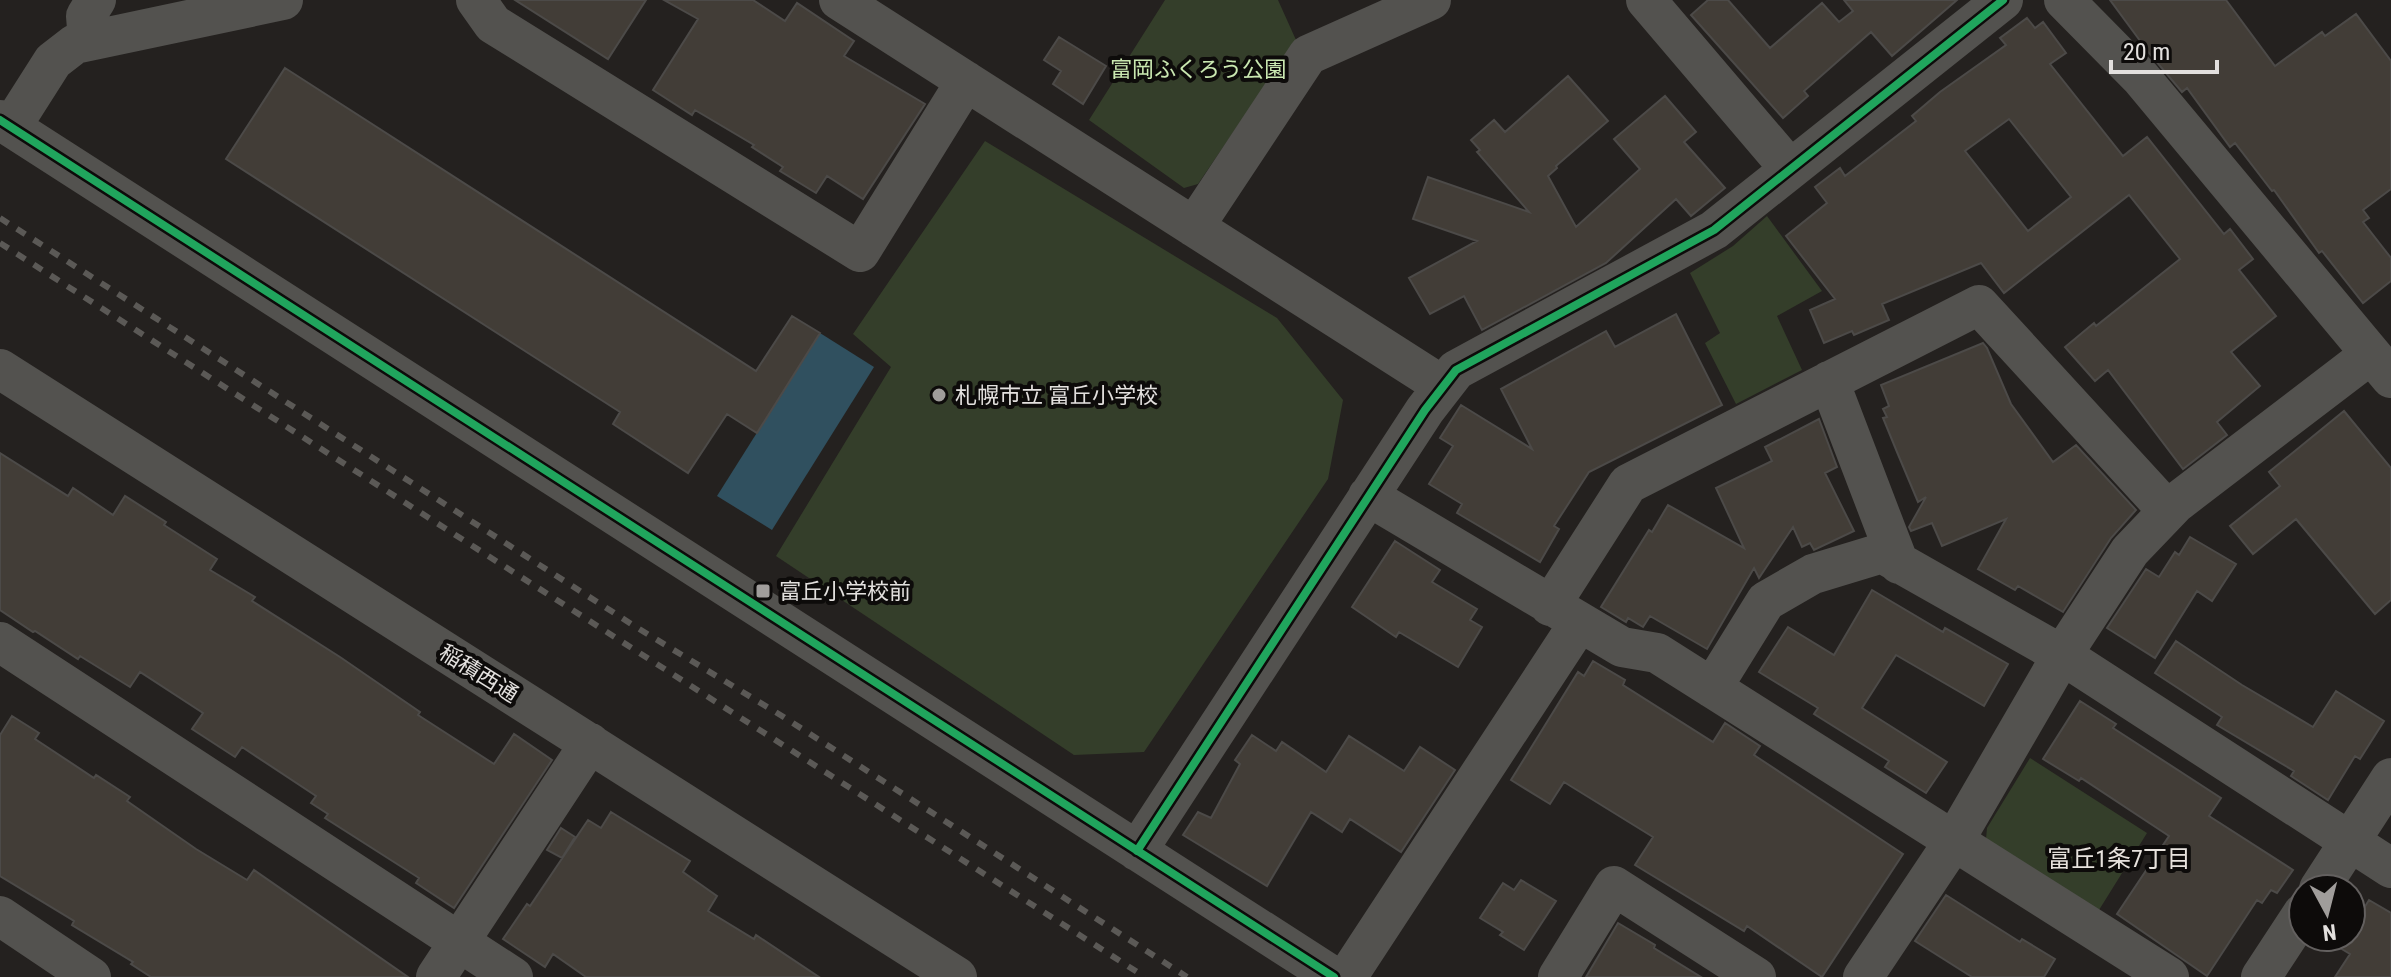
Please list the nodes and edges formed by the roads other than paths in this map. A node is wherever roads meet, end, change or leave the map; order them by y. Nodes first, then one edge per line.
1 (96, 0) edge
2 (283, 0) edge
3 (476, 0) edge
4 (839, 0) edge
5 (1431, 0) edge
6 (1646, 0) edge
7 (2003, 0) edge
8 (2064, 0) edge
9 (88, 41) junction
10 (966, 81) junction
11 (5, 124) edge
12 (1790, 169) junction
13 (1194, 227) junction
14 (2381, 366) edge
15 (0, 369) edge
16 (1829, 381) junction
17 (1443, 386) junction
18 (1368, 496) junction
19 (2168, 511) junction
20 (1899, 564) junction
21 (1564, 614) junction
22 (0, 642) edge
23 (2062, 655) junction
24 (1712, 688) junction
25 (590, 743) junction
26 (2391, 778) edge
27 (1954, 841) junction
28 (2350, 842) junction
29 (1137, 851) junction
30 (2391, 868) edge
31 (2330, 873) edge
32 (0, 916) edge
33 (2287, 937) edge
34 (459, 942) junction
35 (91, 977) edge
36 (436, 977) edge
37 (513, 977) edge
38 (957, 977) edge
39 (1334, 977) edge
40 (1347, 977) edge
41 (1558, 977) edge
42 (1756, 977) edge
43 (1863, 977) edge
44 (2169, 977) edge
45 (2261, 977) edge

1 - 9 street
2 - 9 street
3 - 10 street
4 - 10 street
5 - 13 street
6 - 12 street
7 - 12 street
8 - 14 street
9 - 11 street
10 - 13 street
11 - 29 street
12 - 17 street
13 - 17 street
14 - 19 street
15 - 25 street, 稲積西通
16 - 19 street
16 - 20 street
16 - 21 street
17 - 18 street
18 - 21 street
18 - 29 street
19 - 23 street
20 - 23 street
20 - 24 street
21 - 24 street
21 - 40 street
22 - 34 street
23 - 27 street
23 - 28 street
24 - 27 street
25 - 34 street
25 - 38 street, 稲積西通
26 - 28 street
27 - 43 street
27 - 44 street
28 - 30 street
28 - 31 street
29 - 39 street
32 - 35 street
33 - 45 street
34 - 36 street
34 - 37 street
41 - 42 street

